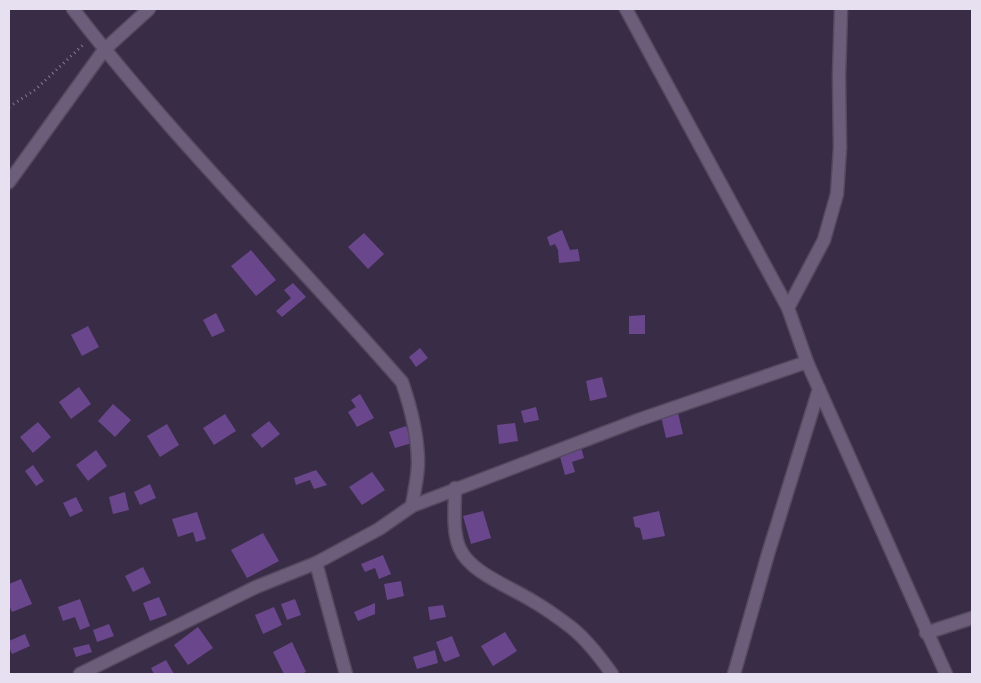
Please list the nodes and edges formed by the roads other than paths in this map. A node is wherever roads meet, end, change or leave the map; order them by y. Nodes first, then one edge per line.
1 (73, 9) edge
2 (149, 9) edge
3 (626, 9) edge
4 (841, 9) edge
5 (104, 50) junction
6 (9, 182) edge
7 (788, 308) junction
8 (807, 362) junction
9 (819, 389) junction
10 (455, 488) junction
11 (412, 506) junction
12 (316, 563) junction
13 (972, 618) edge
14 (926, 632) junction
15 (80, 674) edge
16 (346, 674) edge
17 (612, 674) edge
18 (734, 674) edge
19 (944, 674) edge

1 - 5 street
2 - 5 street
3 - 7 street
4 - 7 street
5 - 6 street
5 - 11 street
7 - 8 street
8 - 9 street
8 - 10 street
9 - 14 street
9 - 18 street
10 - 11 street
10 - 17 street
11 - 12 street
12 - 15 street
12 - 16 street
13 - 14 street
14 - 19 street

